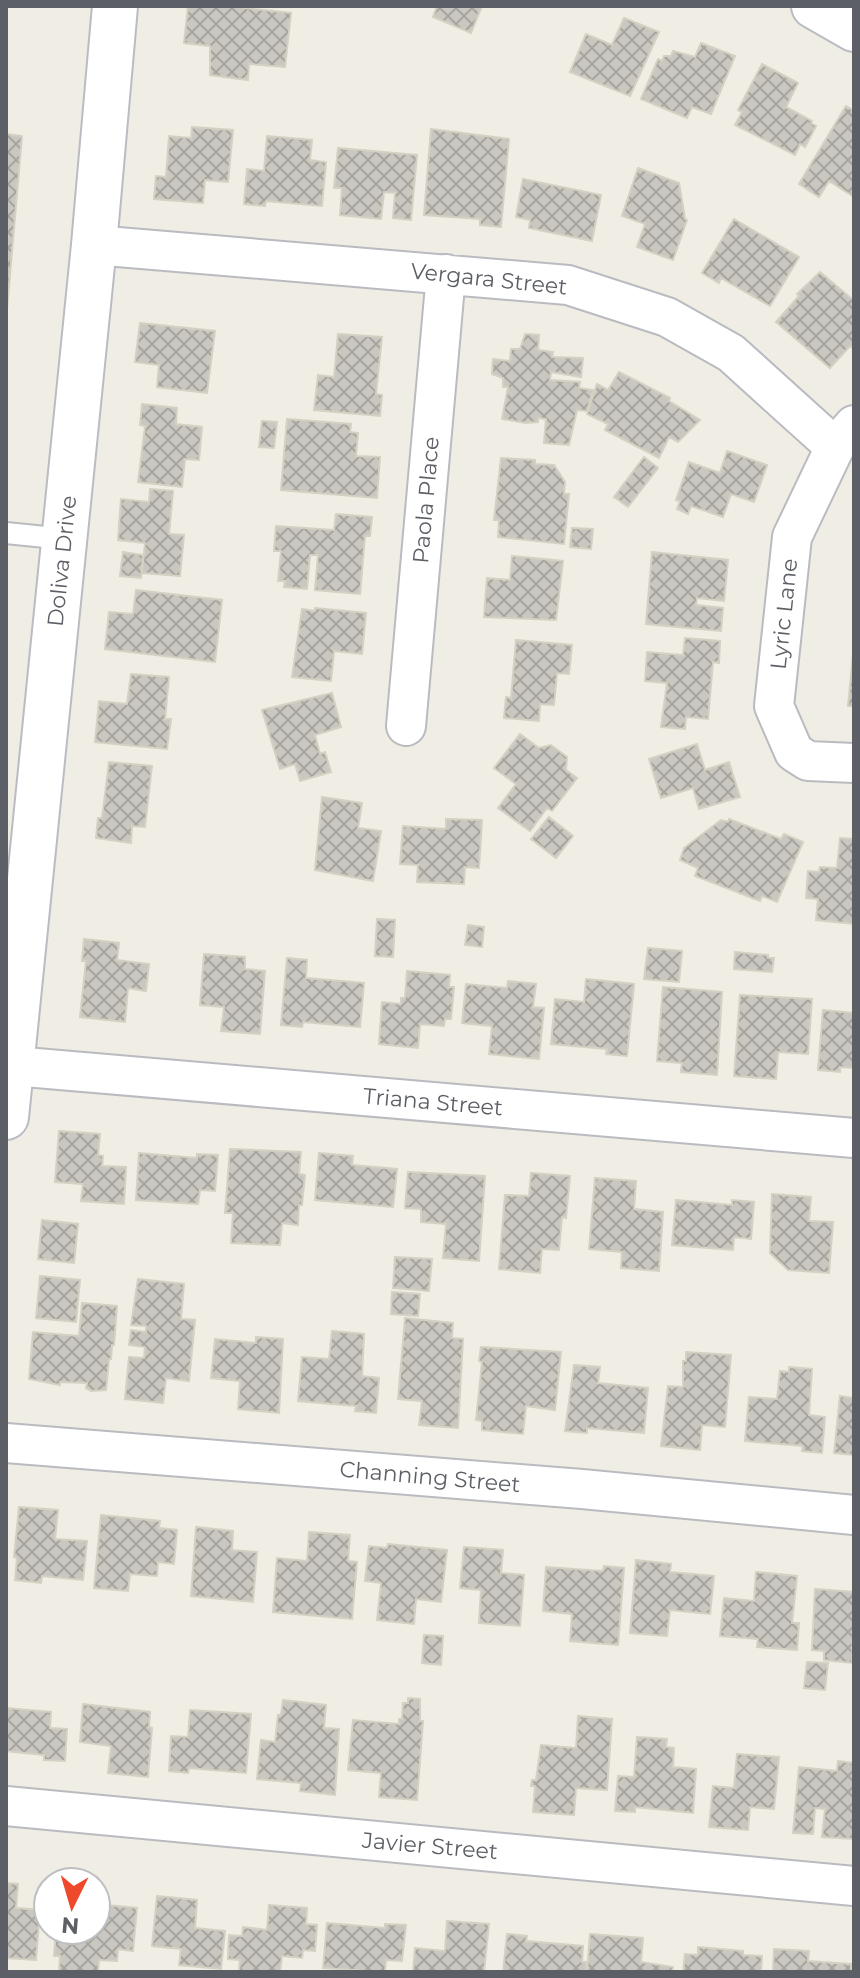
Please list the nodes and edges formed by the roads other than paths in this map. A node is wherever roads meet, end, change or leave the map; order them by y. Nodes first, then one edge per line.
1 (115, 6) edge
2 (814, 6) edge
3 (854, 29) edge
4 (94, 245) junction
5 (446, 274) junction
6 (844, 436) edge
7 (6, 533) edge
8 (65, 539) junction
9 (406, 726) dead end
10 (854, 763) edge
11 (13, 1066) junction
12 (6, 1117) edge
13 (854, 1138) edge
14 (6, 1443) edge
15 (854, 1515) edge
16 (6, 1806) edge
17 (854, 1886) edge

1 - 4 street, Doliva Drive
2 - 3 street
4 - 5 street, Vergara Street
4 - 8 street, Doliva Drive
5 - 6 street, Vergara Street
5 - 9 street, Paola Place
6 - 10 street, Lyric Lane
7 - 8 lane
8 - 11 street, Doliva Drive
11 - 12 street, Doliva Drive
11 - 13 street, Triana Street
14 - 15 street, Channing Street
16 - 17 street, Javier Street

